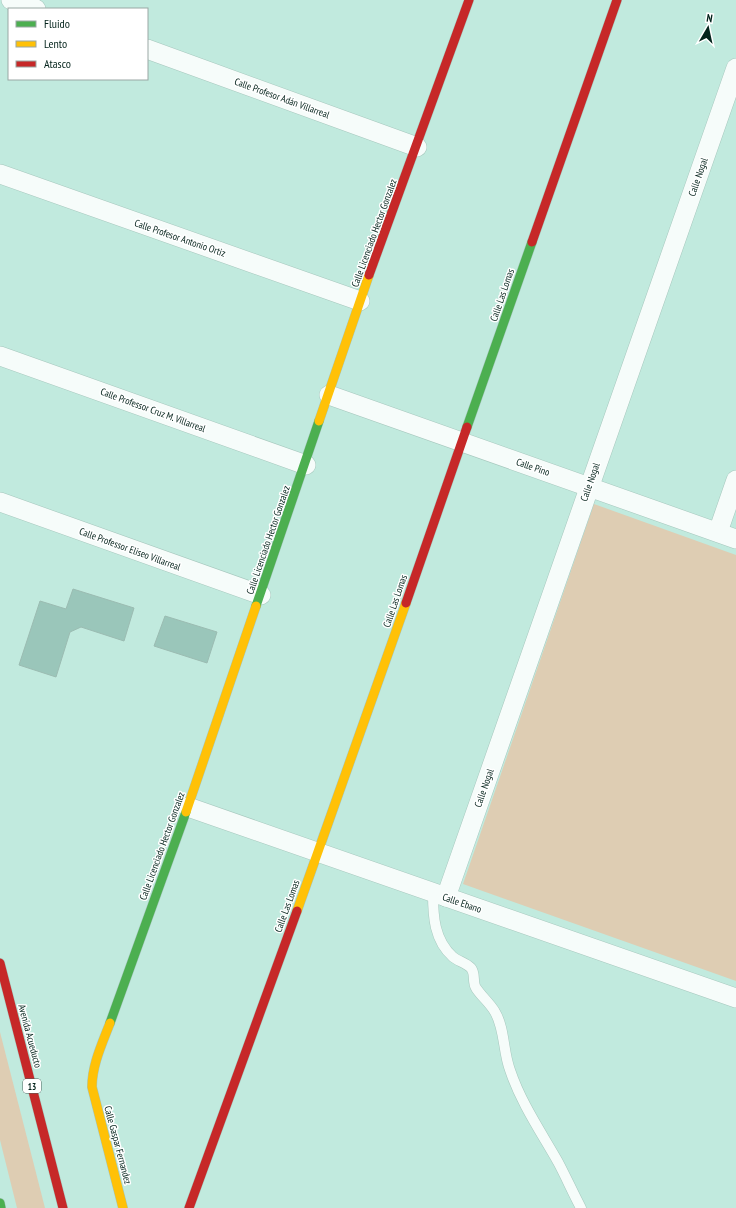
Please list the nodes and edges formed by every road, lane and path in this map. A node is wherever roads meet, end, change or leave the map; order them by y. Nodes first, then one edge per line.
1 (11, 0) edge
2 (469, 0) edge
3 (617, 0) edge
4 (33, 8) edge
5 (148, 49) edge
6 (736, 68) edge
7 (417, 147) junction
8 (0, 174) edge
9 (360, 301) junction
10 (0, 356) edge
11 (329, 395) junction
12 (462, 442) junction
13 (306, 464) junction
14 (736, 480) edge
15 (589, 487) junction
16 (0, 502) edge
17 (718, 532) junction
18 (736, 539) edge
19 (261, 596) junction
20 (188, 807) junction
21 (318, 853) junction
22 (440, 895) junction
23 (0, 963) edge
24 (736, 998) edge
25 (92, 1088) joint
26 (0, 1203) edge
27 (1, 1208) edge
28 (64, 1208) edge
29 (123, 1208) edge
30 (189, 1208) edge
31 (580, 1208) edge

1 - 4 street
2 - 7 street, Calle Licenciado Hector Gonzalez
3 - 12 street, Calle Las Lomas
5 - 7 street, Calle Profesor Adán Villarreal
6 - 15 street, Calle Nogal
7 - 9 street, Calle Licenciado Hector Gonzalez
8 - 9 street, Calle Profesor Antonio Ortiz
9 - 11 street, Calle Licenciado Hector Gonzalez
10 - 13 street, Calle Professor Cruz M. Villarreal
11 - 12 street, Calle Pino
11 - 13 street, Calle Licenciado Hector Gonzalez
12 - 15 street, Calle Pino
12 - 21 street, Calle Las Lomas
13 - 19 street, Calle Licenciado Hector Gonzalez
14 - 17 street
15 - 17 street, Calle Pino
15 - 22 street, Calle Nogal
16 - 19 street, Calle Professor Eliseo Villarreal
17 - 18 street, Calle Pino
19 - 20 street, Calle Licenciado Hector Gonzalez
20 - 21 street, Calle Ebano
20 - 25 street, Calle Licenciado Hector Gonzalez
21 - 22 street, Calle Ebano
21 - 30 street, Calle Las Lomas
22 - 24 street, Calle Ebano
22 - 31 lane
23 - 28 street, Avenida Acueducto / 13
25 - 29 street, Calle Gaspar Fernandez
26 - 27 street

